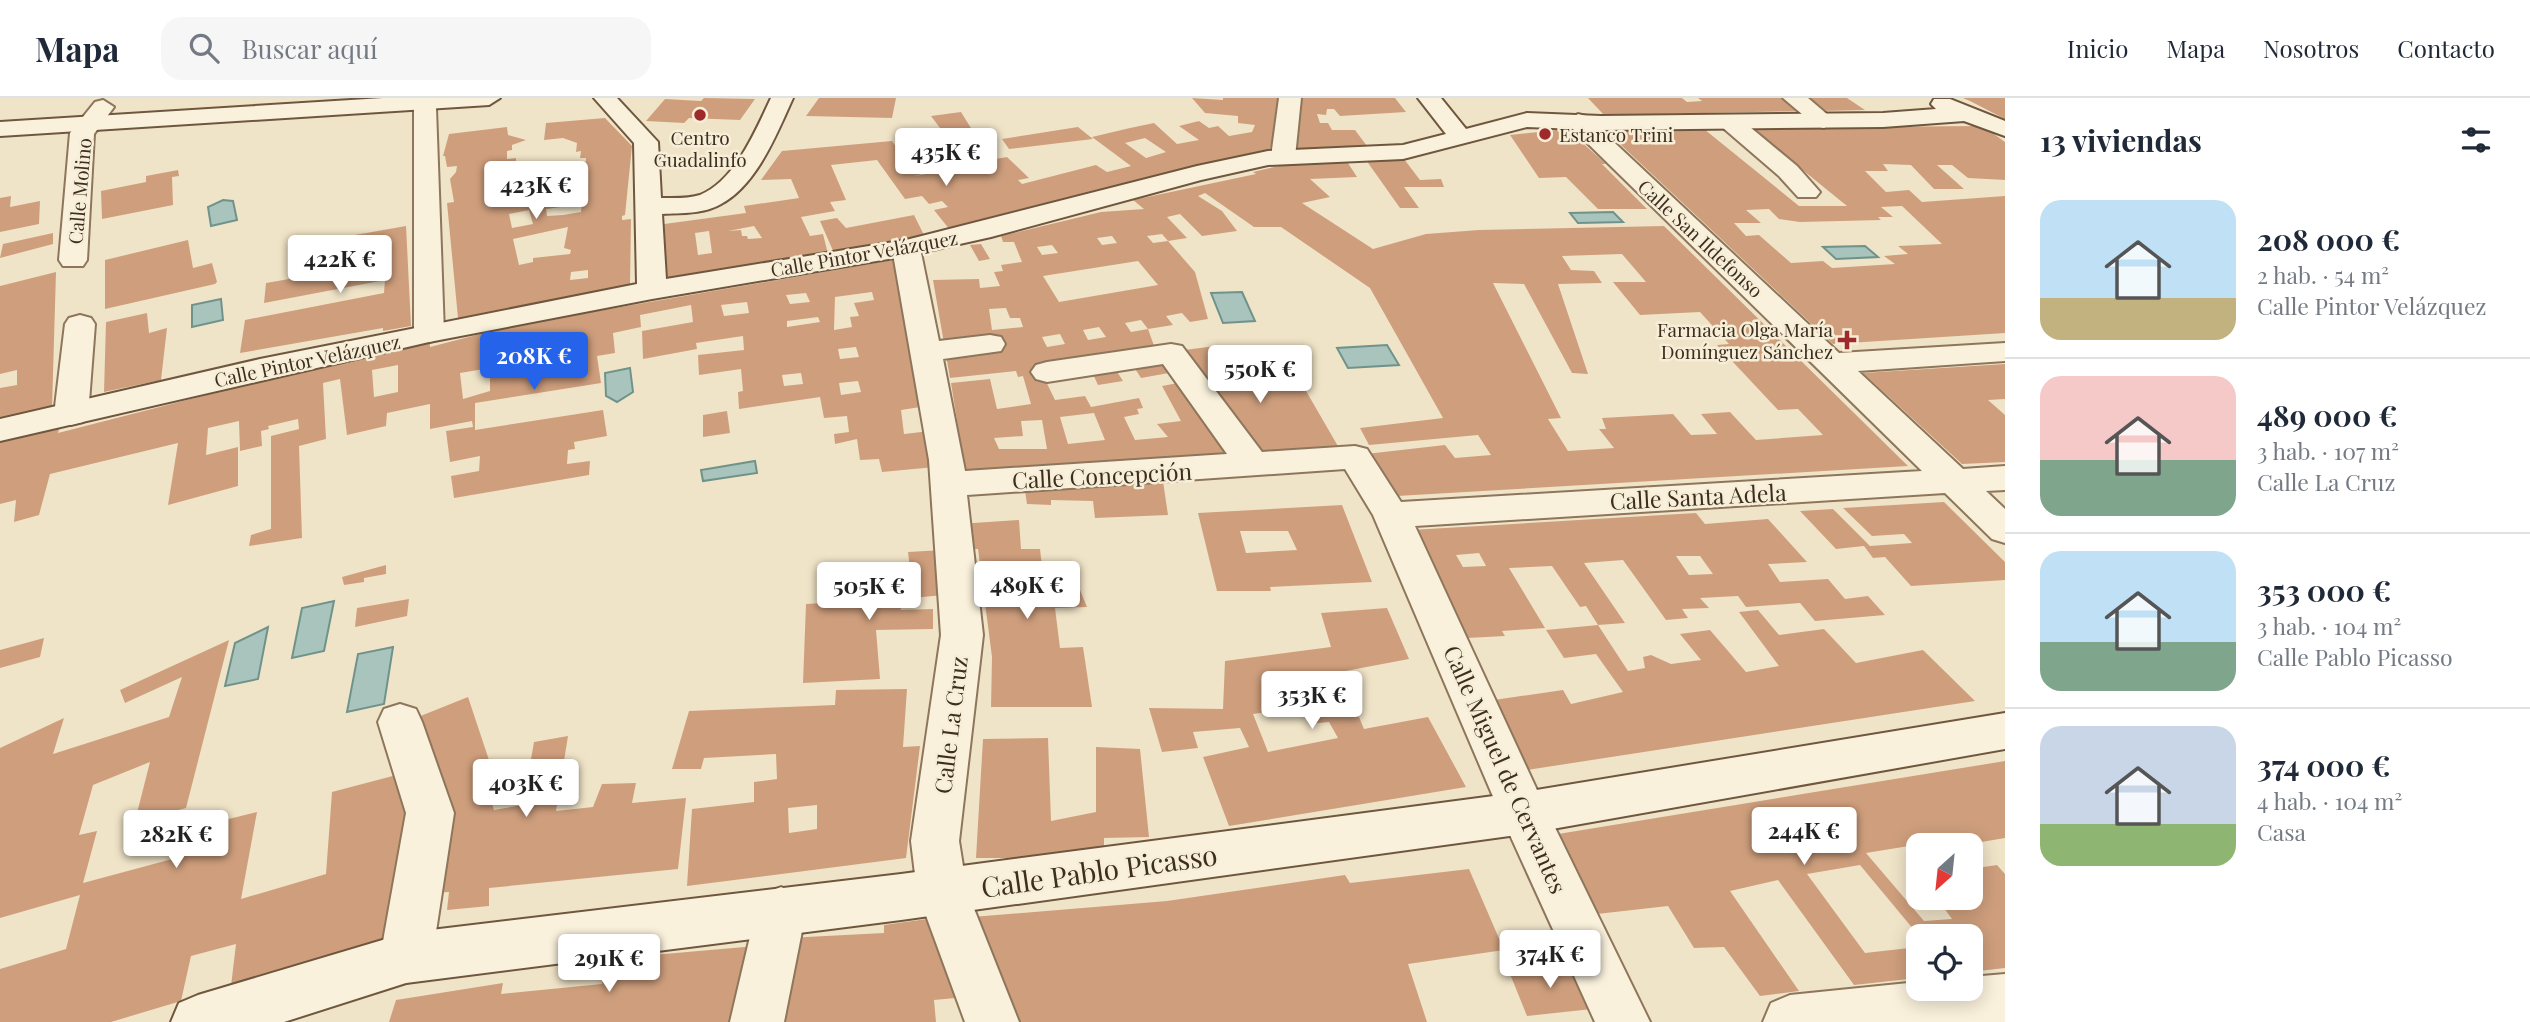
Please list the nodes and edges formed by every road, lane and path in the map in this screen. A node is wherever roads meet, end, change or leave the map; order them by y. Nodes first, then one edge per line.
1 (241, 98) edge
2 (489, 98) edge
3 (605, 98) edge
4 (782, 98) edge
5 (1290, 98) edge
6 (1429, 98) edge
7 (1794, 98) edge
8 (1928, 98) edge
9 (428, 100) edge
10 (0, 113) edge
11 (1965, 114) junction
12 (96, 116) junction
13 (1578, 121) junction
14 (1824, 121) junction
15 (1730, 122) junction
16 (0, 129) edge
17 (2005, 129) edge
18 (1461, 137) junction
19 (1283, 157) junction
20 (1807, 192) dead end
21 (649, 207) junction
22 (906, 248) junction
23 (73, 260) dead end
24 (652, 290) junction
25 (80, 324) dead end
26 (429, 333) junction
27 (990, 344) dead end
28 (925, 352) junction
29 (2005, 352) edge
30 (1833, 363) junction
31 (1047, 372) dead end
32 (71, 415) junction
33 (0, 430) edge
34 (1254, 466) junction
35 (2005, 478) edge
36 (1954, 481) junction
37 (950, 484) junction
38 (1391, 515) junction
39 (2005, 530) edge
40 (400, 722) dead end
41 (2005, 731) edge
42 (1524, 813) junction
43 (942, 891) junction
44 (781, 911) junction
45 (406, 958) junction
46 (2005, 1001) edge
47 (198, 1022) edge
48 (757, 1022) edge
49 (992, 1022) edge
50 (1623, 1022) edge
51 (1790, 1022) edge

1 - 12 street
2 - 9 street
3 - 21 street
4 - 21 street
5 - 19 street
6 - 18 street
7 - 14 street
8 - 11 street
9 - 12 street
9 - 26 street
10 - 12 street
11 - 14 street, Calle Pintor Velázquez
11 - 17 street
12 - 16 street
12 - 23 street, Calle Molino
13 - 15 street, Calle Pintor Velázquez
13 - 18 street, Calle Pintor Velázquez
13 - 30 street, Calle San Ildefonso
14 - 15 street, Calle Pintor Velázquez
15 - 20 street
18 - 19 street, Calle Pintor Velázquez
19 - 22 street, Calle Pintor Velázquez
21 - 24 street
22 - 24 street, Calle Pintor Velázquez
22 - 28 street, Calle La Cruz
24 - 26 street, Calle Pintor Velázquez
25 - 32 street
26 - 32 street, Calle Pintor Velázquez
27 - 28 street
28 - 37 street, Calle La Cruz
29 - 30 street
30 - 36 street, Calle San Ildefonso
31 - 34 street
32 - 33 street, Calle Pintor Velázquez
34 - 37 street, Calle Concepción
34 - 38 street, Calle Concepción
35 - 36 street, Calle Santa Adela
36 - 38 street, Calle Santa Adela
36 - 39 street, Calle San Ildefonso
37 - 43 street, Calle La Cruz
38 - 42 street, Calle Miguel de Cervantes
40 - 45 street
41 - 42 street, Calle Pablo Picasso
42 - 43 street, Calle Pablo Picasso
42 - 50 street, Calle Miguel de Cervantes
43 - 44 street, Calle Pablo Picasso
43 - 49 street, Calle La Cruz
44 - 45 street, Calle Pablo Picasso
44 - 48 street
45 - 47 street, Calle Pablo Picasso
46 - 51 street

